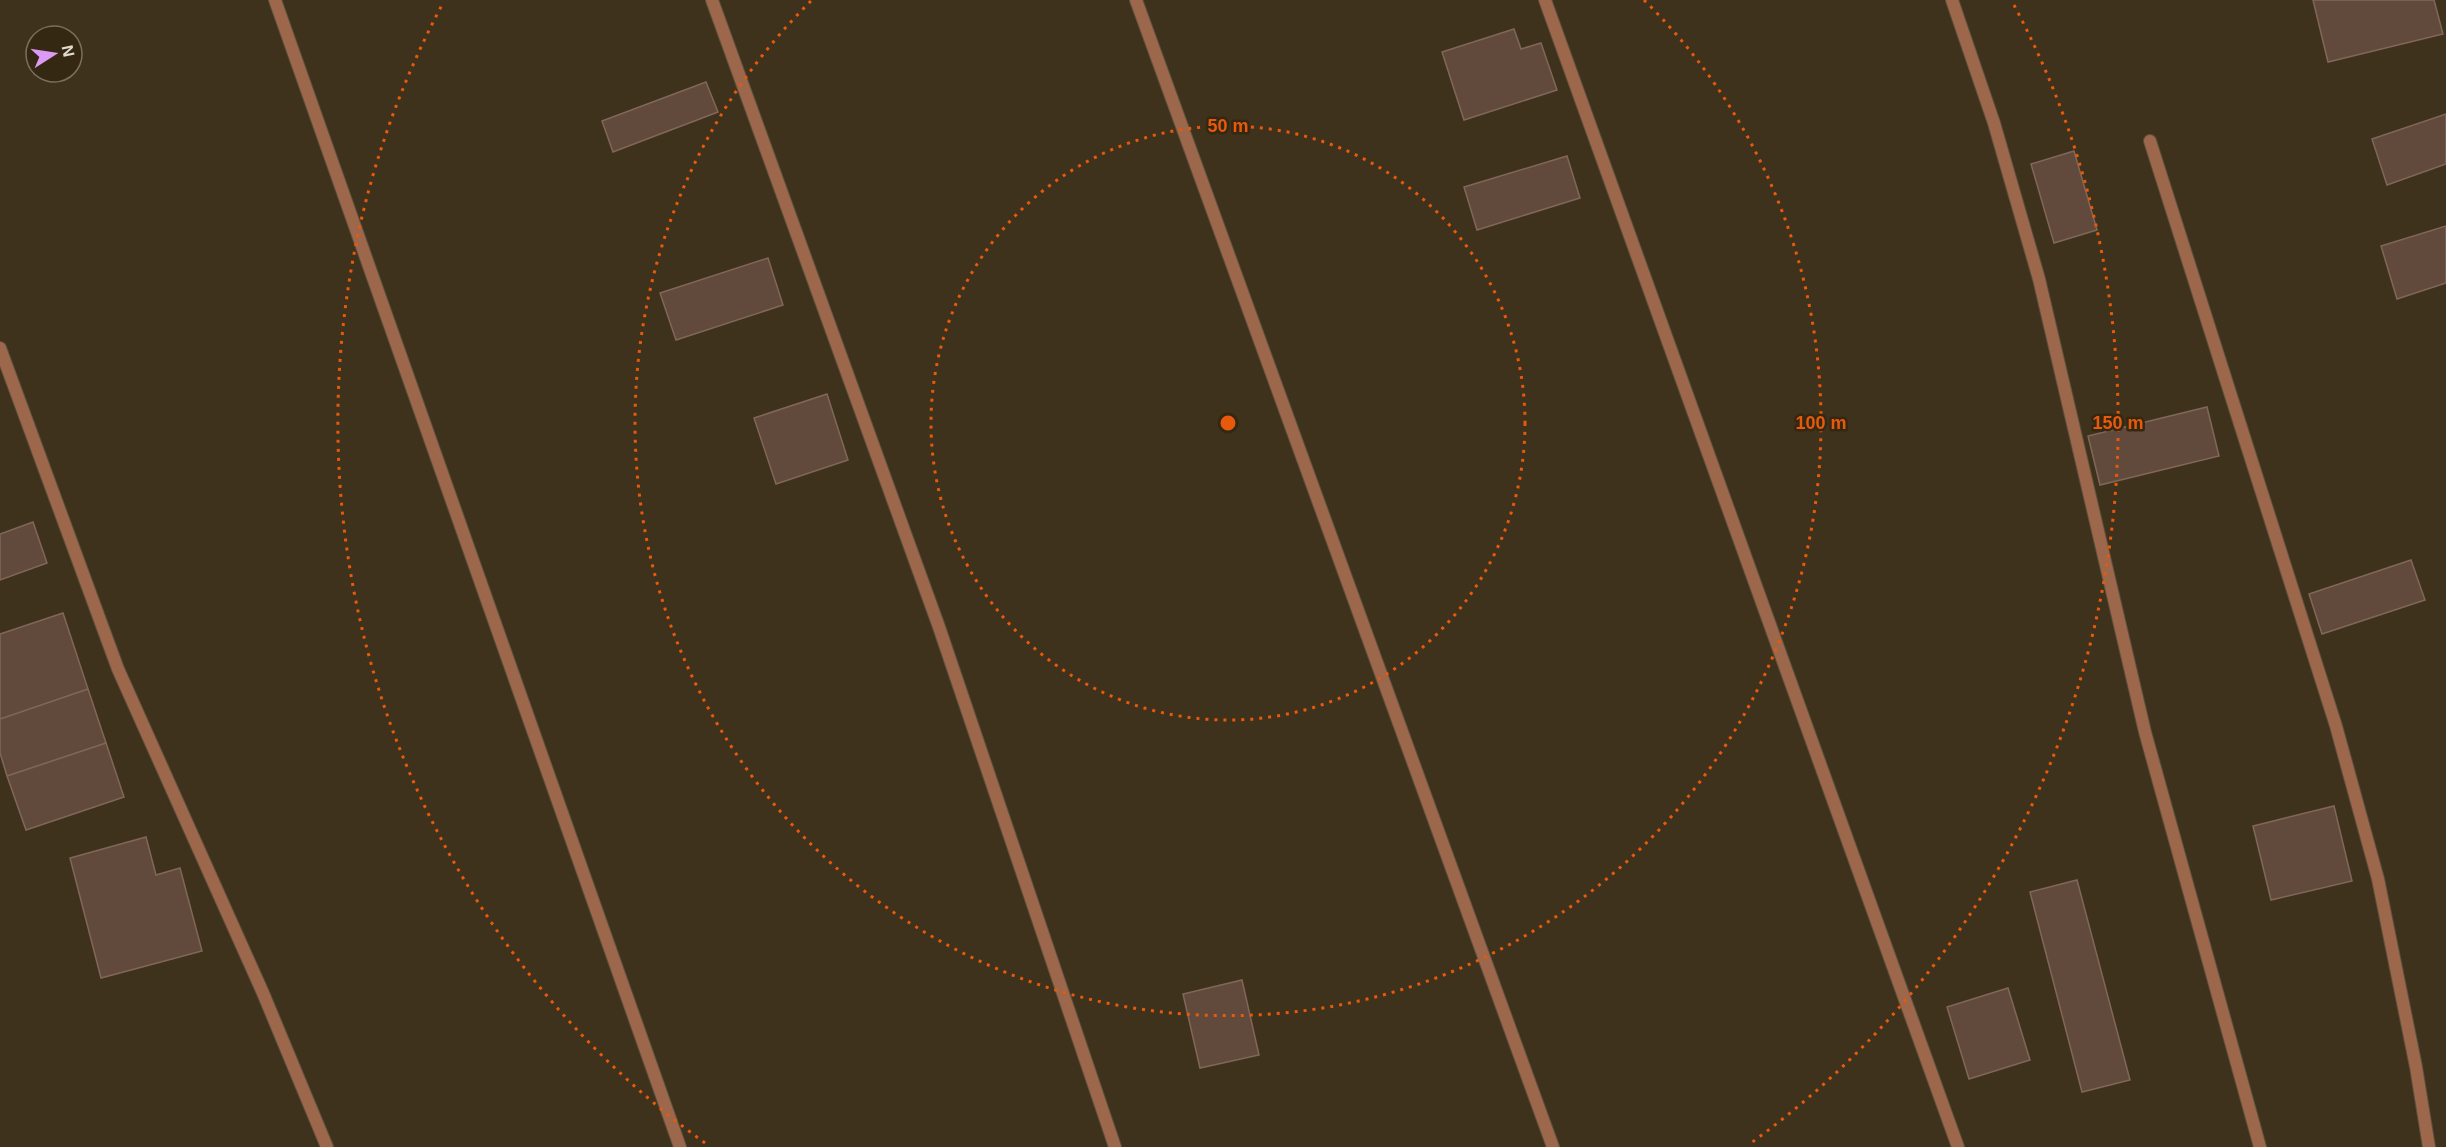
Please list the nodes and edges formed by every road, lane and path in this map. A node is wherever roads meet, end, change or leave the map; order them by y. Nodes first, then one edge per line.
1 (275, 0) edge
2 (712, 0) edge
3 (1136, 0) edge
4 (1545, 0) edge
5 (1952, 0) edge
6 (2150, 141) dead end
7 (0, 348) edge
8 (1956, 1143) edge
9 (326, 1145) edge
10 (680, 1147) edge
11 (1115, 1147) edge
12 (1553, 1147) edge
13 (2260, 1147) edge
14 (2430, 1147) edge

1 - 10 street
2 - 11 street
3 - 12 street
4 - 8 street
5 - 13 street
6 - 14 street
7 - 9 street

